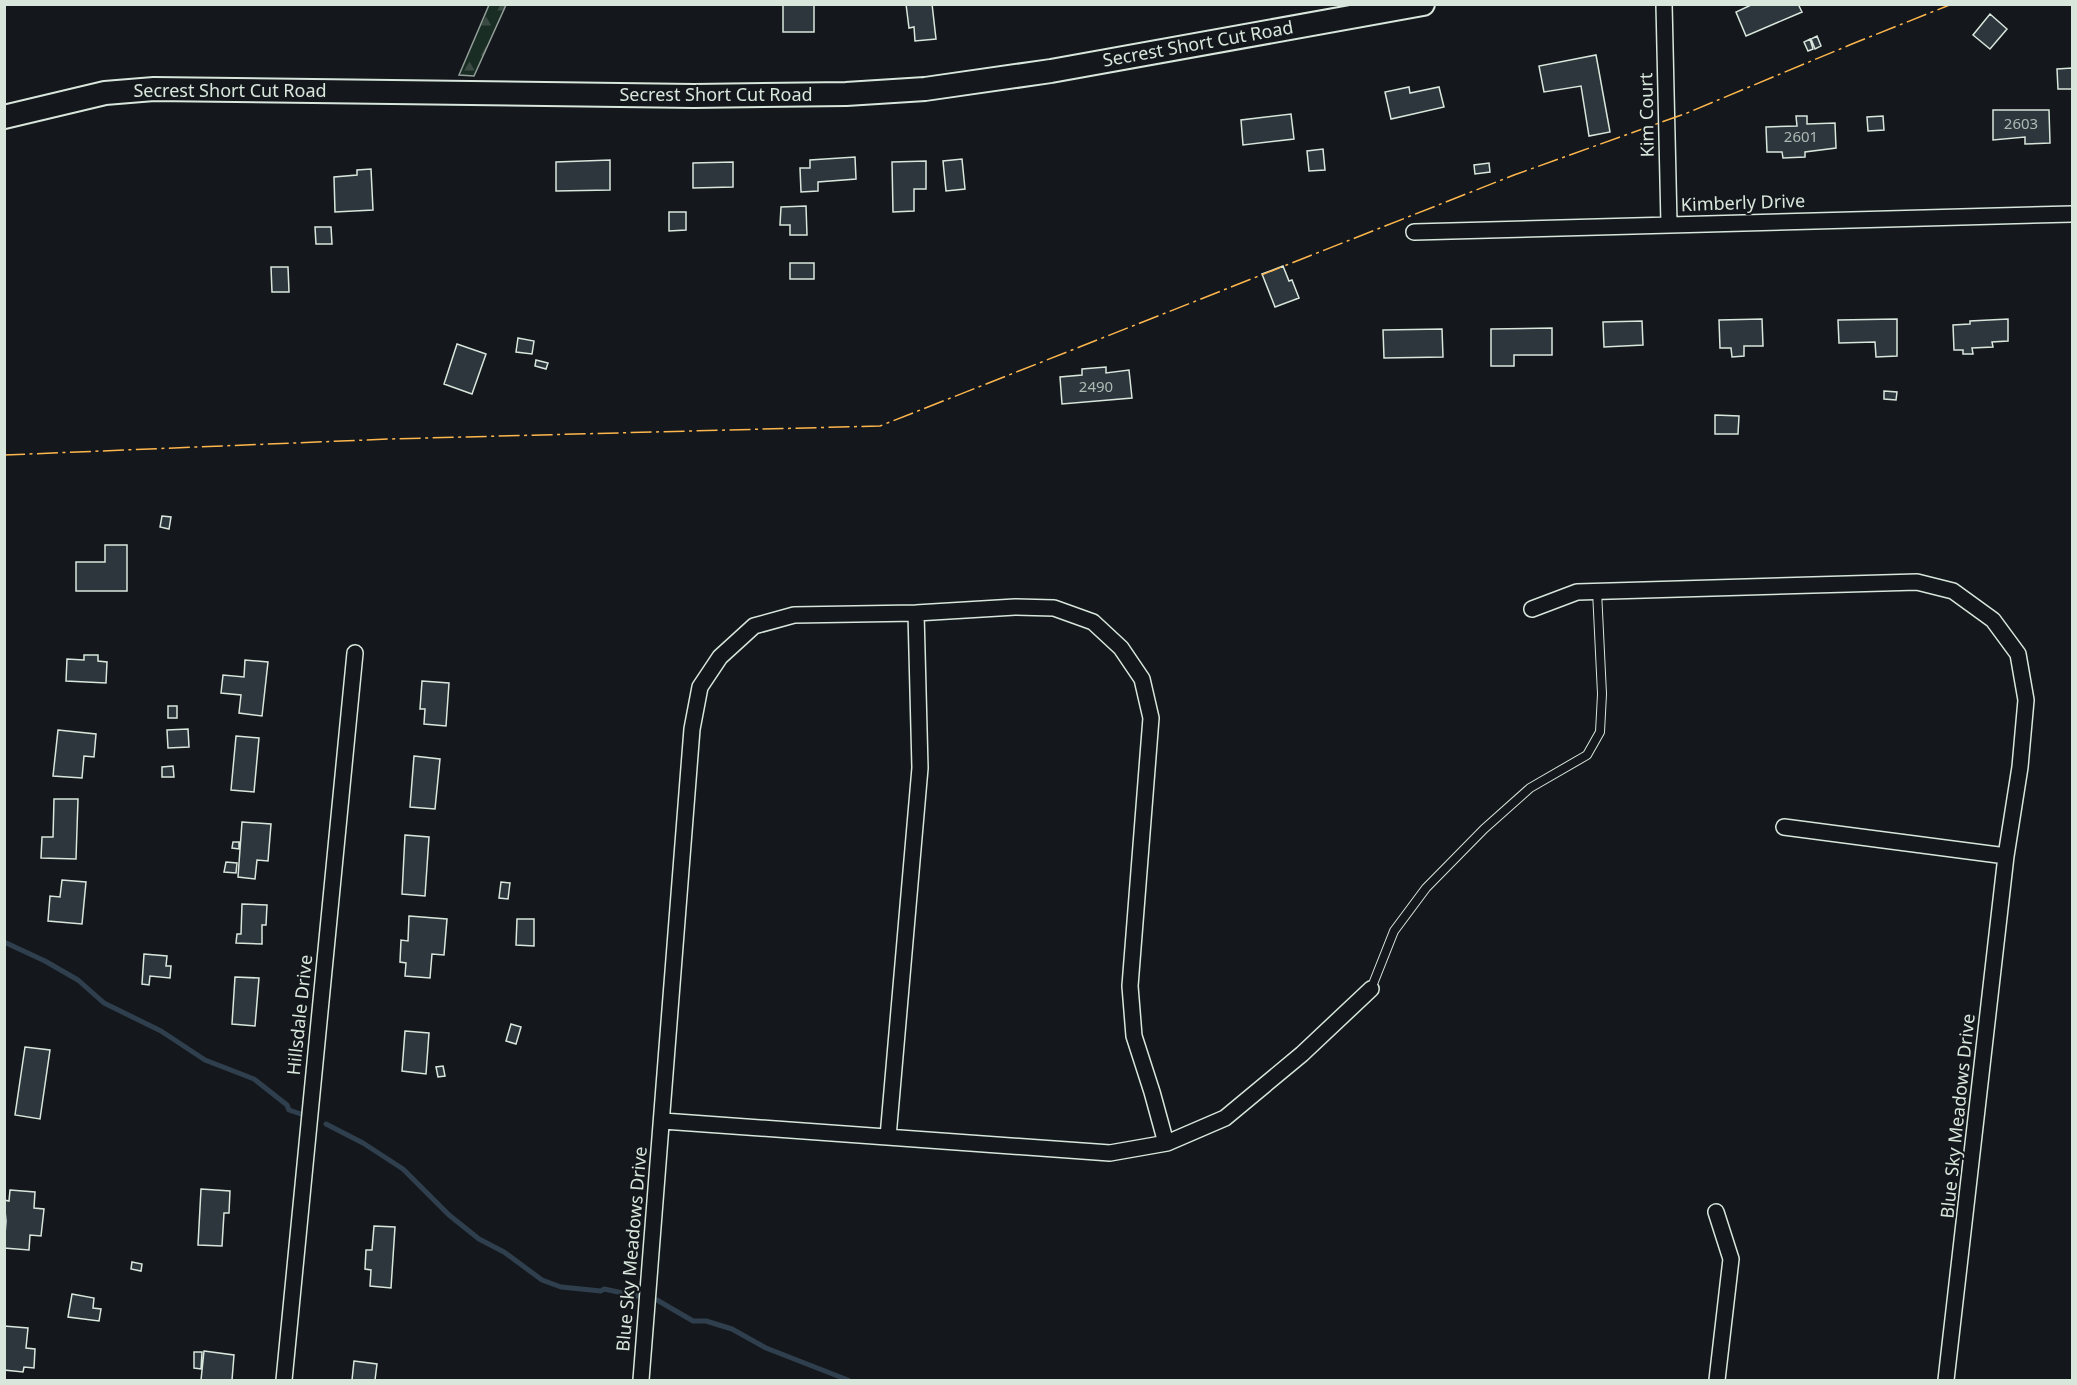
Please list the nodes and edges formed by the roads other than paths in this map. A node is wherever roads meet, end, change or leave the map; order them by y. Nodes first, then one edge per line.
1 (1423, 4) edge
2 (1664, 4) edge
3 (4, 117) edge
4 (2073, 214) edge
5 (1669, 224) junction
6 (1414, 232) dead end
7 (1597, 591) junction
8 (1532, 609) dead end
9 (916, 613) junction
10 (355, 653) dead end
11 (1784, 827) dead end
12 (2006, 856) junction
13 (1371, 988) joint
14 (663, 1121) junction
15 (888, 1137) junction
16 (1166, 1143) junction
17 (1716, 1212) dead end
18 (285, 1380) edge
19 (641, 1380) edge
20 (1717, 1380) edge
21 (1946, 1380) edge

1 - 3 main road, Secrest Short Cut Road
2 - 5 street, Kim Court
4 - 5 street, Kimberly Drive
5 - 6 street, Kimberly Drive
7 - 8 street, Blue Sky Meadows Drive
7 - 12 street, Blue Sky Meadows Drive
7 - 13 lane
9 - 14 street, Blue Sky Meadows Drive
9 - 15 street
9 - 16 street, Blue Sky Meadows Drive
10 - 18 street, Hillsdale Drive
11 - 12 street
12 - 21 street, Blue Sky Meadows Drive
13 - 16 street
14 - 15 street
14 - 19 street, Blue Sky Meadows Drive
15 - 16 street
17 - 20 street

